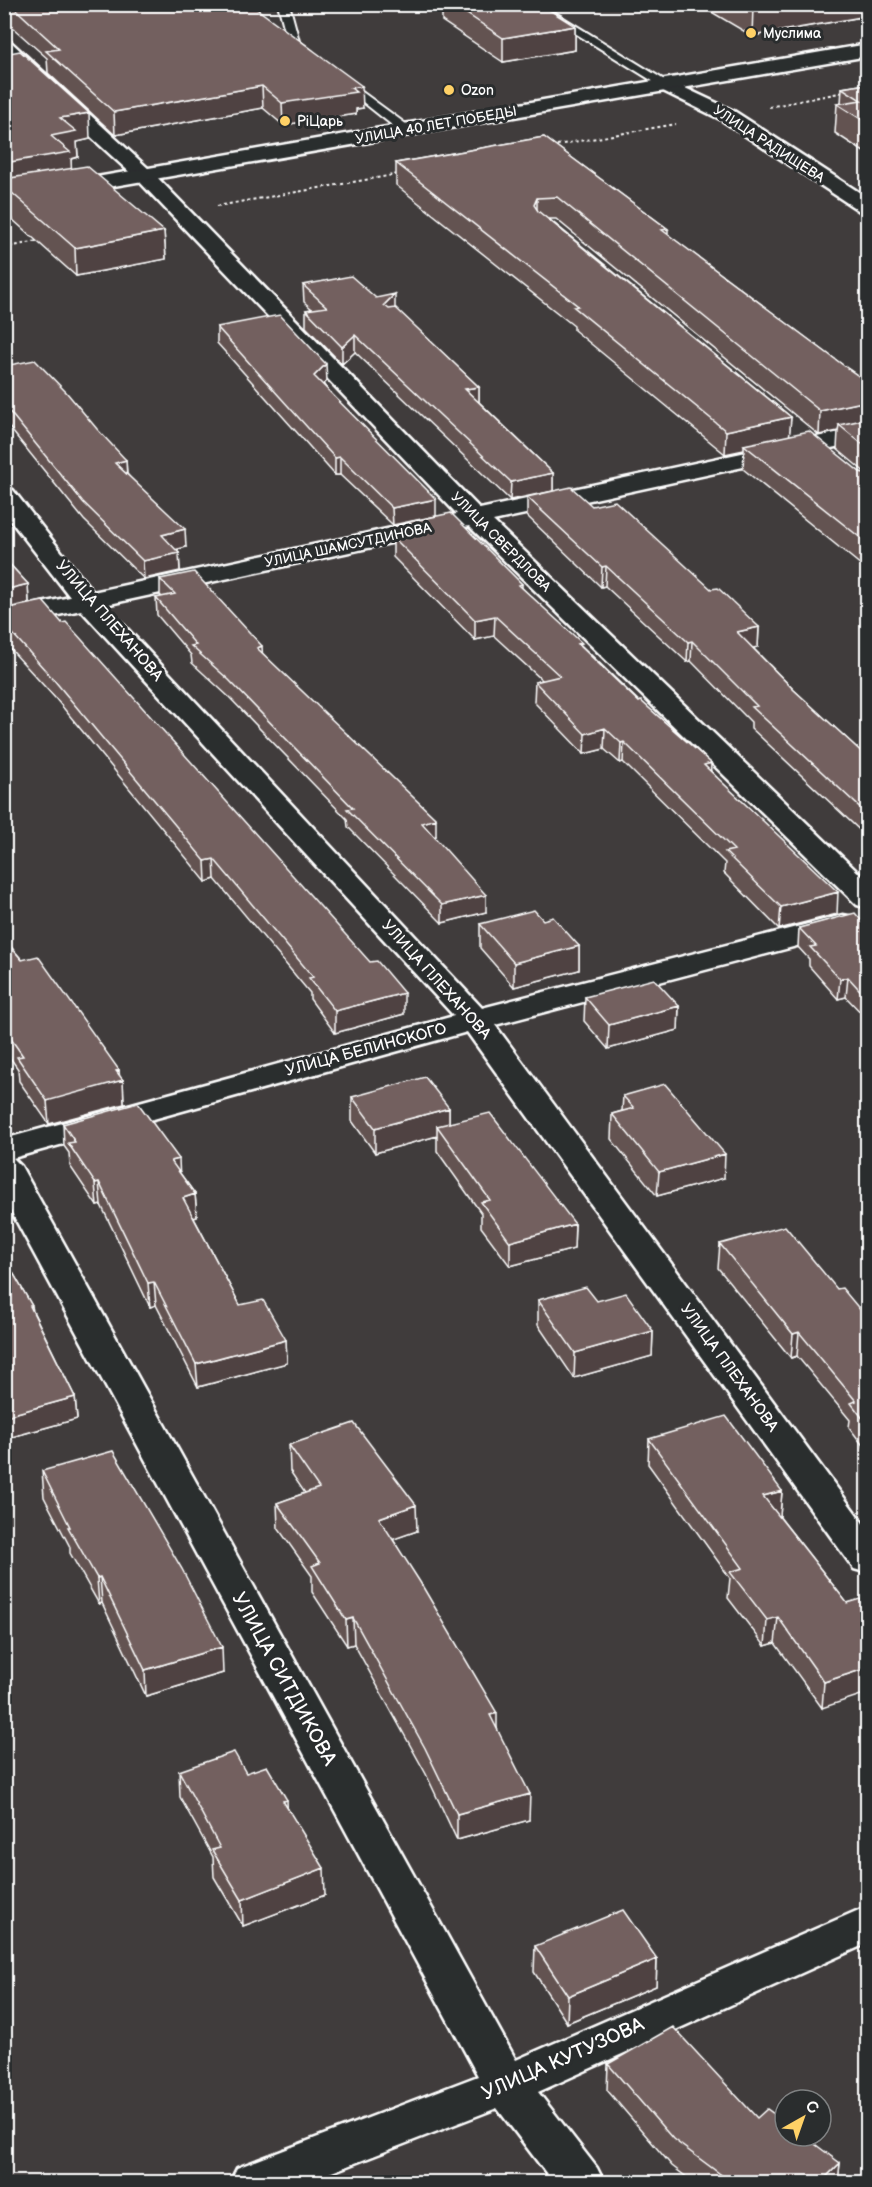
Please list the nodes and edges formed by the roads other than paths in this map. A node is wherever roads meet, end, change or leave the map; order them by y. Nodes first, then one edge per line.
1 (283, 4) edge
2 (533, 4) edge
3 (4, 46) edge
4 (867, 50) edge
5 (668, 86) junction
6 (406, 129) junction
7 (144, 175) junction
8 (4, 199) edge
9 (867, 208) edge
10 (867, 433) edge
11 (4, 495) edge
12 (475, 518) junction
13 (87, 601) junction
14 (4, 619) edge
15 (867, 899) edge
16 (867, 917) edge
17 (475, 1020) junction
18 (4, 1150) edge
19 (4, 1166) edge
20 (867, 1559) edge
21 (867, 1923) edge
22 (506, 2085) junction
23 (254, 2182) edge
24 (580, 2182) edge

1 - 6 lane
2 - 5 lane
3 - 7 street, УЛИЦА СВЕРДЛОВА
4 - 5 street, УЛИЦА 40 ЛЕТ ПОБЕДЫ
5 - 6 street, УЛИЦА 40 ЛЕТ ПОБЕДЫ
5 - 9 street, УЛИЦА РАДИЩЕВА
6 - 7 street, УЛИЦА 40 ЛЕТ ПОБЕДЫ
7 - 8 street, УЛИЦА 40 ЛЕТ ПОБЕДЫ
7 - 12 street, УЛИЦА СВЕРДЛОВА
10 - 12 street, УЛИЦА ШАМСУТДИНОВА
11 - 13 street, УЛИЦА ПЛЕХАНОВА
12 - 13 street, УЛИЦА ШАМСУТДИНОВА
12 - 15 street, УЛИЦА СВЕРДЛОВА
13 - 14 street, УЛИЦА ШАМСУТДИНОВА
13 - 17 street, УЛИЦА ПЛЕХАНОВА
16 - 17 street, УЛИЦА БЕЛИНСКОГО
17 - 18 street, УЛИЦА БЕЛИНСКОГО
17 - 20 street, УЛИЦА ПЛЕХАНОВА
19 - 22 street, УЛИЦА СИТДИКОВА
21 - 22 street, УЛИЦА КУТУЗОВА
22 - 23 street, УЛИЦА КУТУЗОВА
22 - 24 street, УЛИЦА СИТДИКОВА

